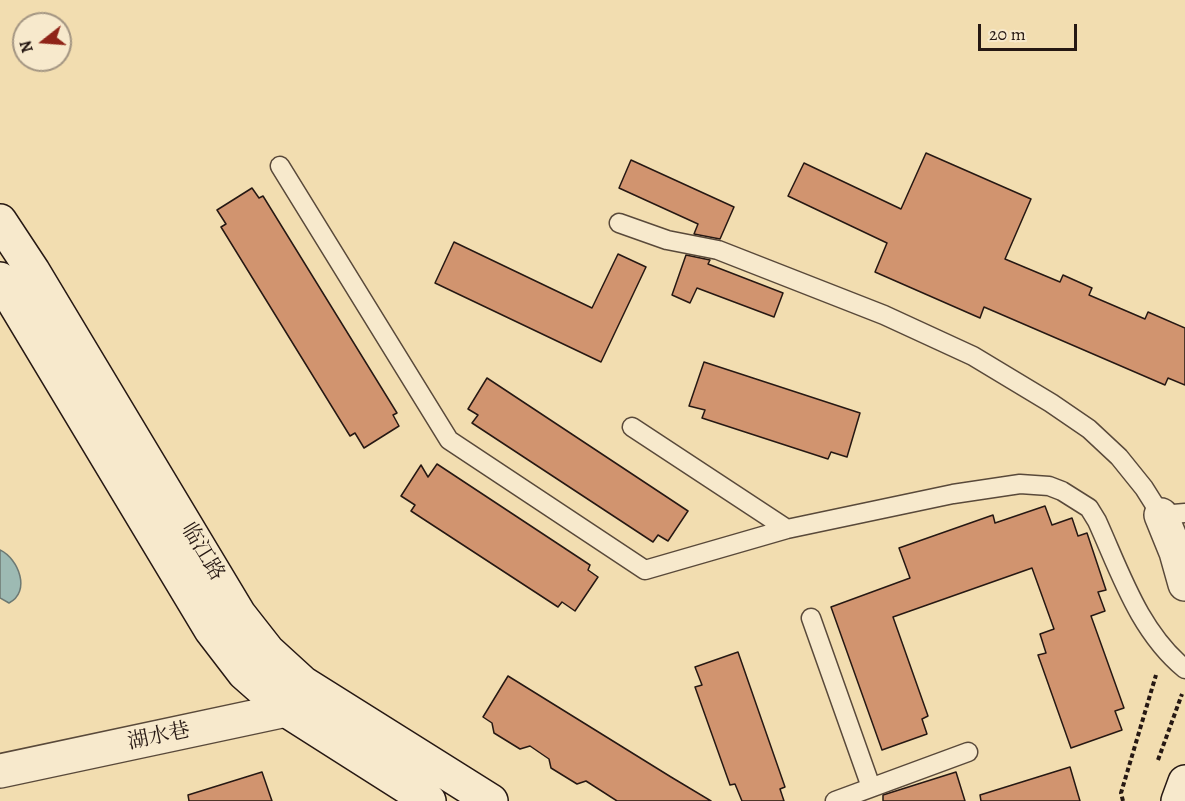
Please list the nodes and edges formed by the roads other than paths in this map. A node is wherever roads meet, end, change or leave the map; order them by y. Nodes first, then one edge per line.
1 (280, 166) dead end
2 (0, 221) edge
3 (619, 223) dead end
4 (0, 279) edge
5 (632, 427) dead end
6 (1173, 514) edge
7 (787, 529) junction
8 (1185, 584) edge
9 (811, 618) dead end
10 (1185, 669) edge
11 (295, 697) junction
12 (968, 752) dead end
13 (0, 771) edge
14 (871, 787) junction
15 (409, 796) edge
16 (491, 801) edge
17 (835, 801) edge

1 - 7 lane
2 - 11 main road, 临江路
3 - 6 lane
4 - 11 main road, 临江路
5 - 7 lane
6 - 8 main road
7 - 10 lane
9 - 14 lane
11 - 13 main road, 湖水巷
11 - 15 main road, 临江路
11 - 16 main road, 临江路
12 - 14 lane
14 - 17 lane

